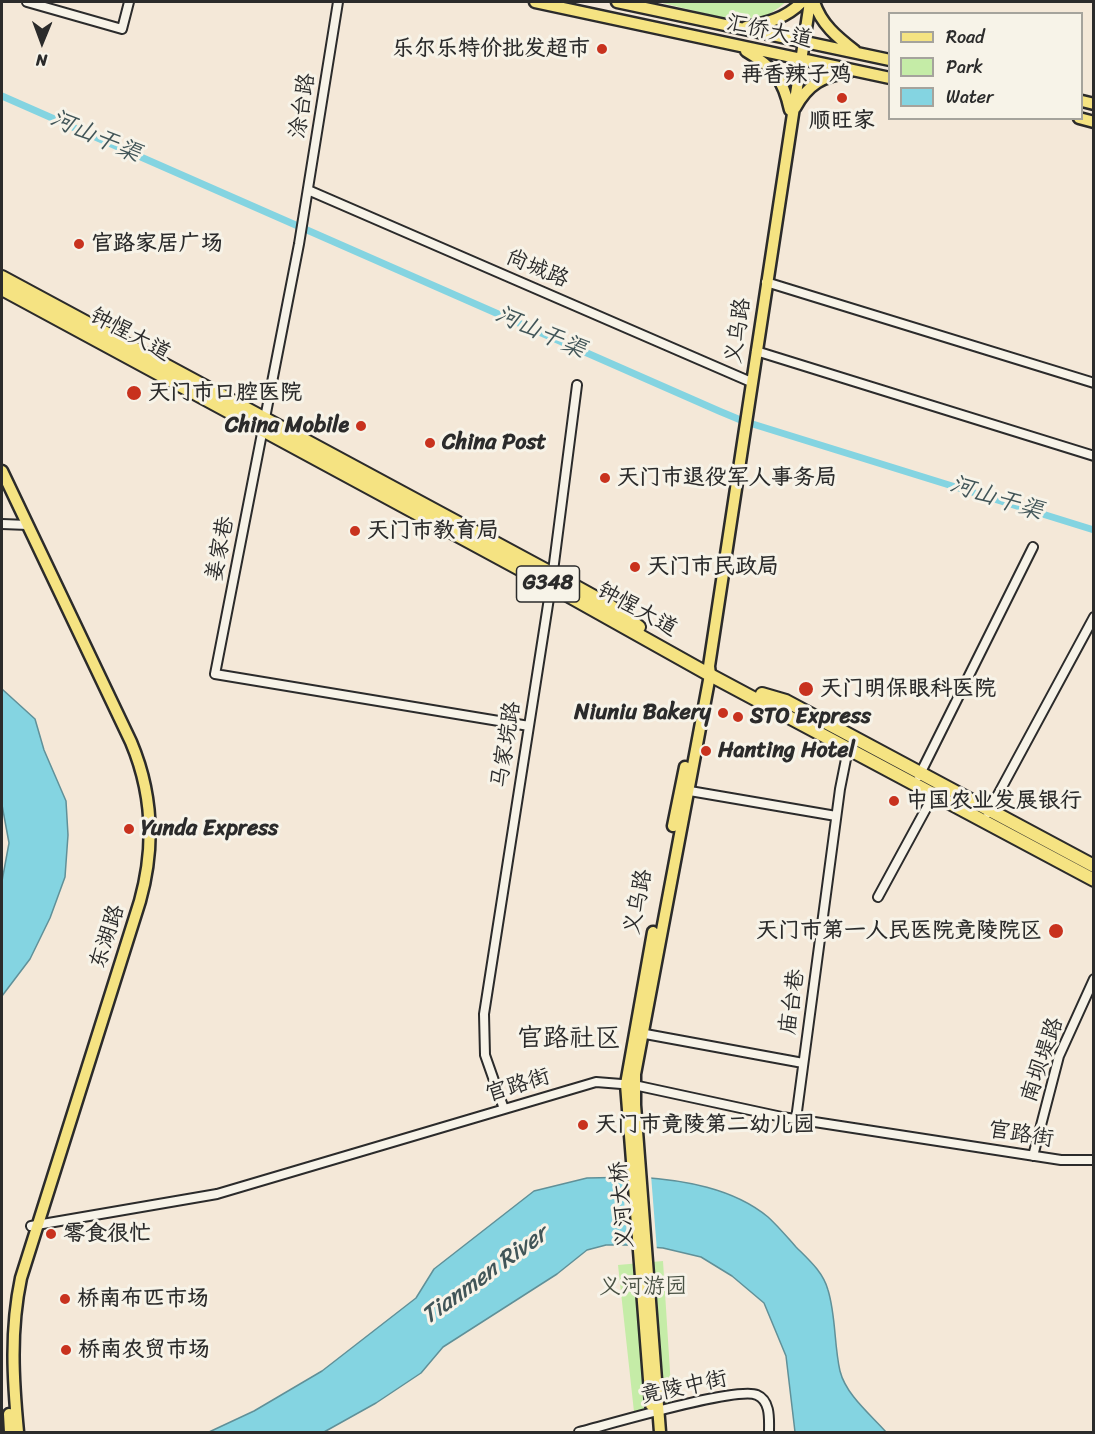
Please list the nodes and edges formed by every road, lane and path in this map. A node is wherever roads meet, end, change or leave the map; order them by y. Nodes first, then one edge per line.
1 (27, 2) edge
2 (129, 2) edge
3 (338, 2) edge
4 (535, 2) edge
5 (617, 2) edge
6 (802, 2) edge
7 (812, 2) edge
8 (741, 28) junction
9 (804, 42) junction
10 (737, 45) junction
11 (858, 53) junction
12 (801, 59) junction
13 (888, 60) edge
14 (856, 71) junction
15 (888, 78) edge
16 (791, 116) junction
17 (308, 190) junction
18 (2, 279) edge
19 (766, 282) junction
20 (2, 289) edge
21 (2, 295) edge
22 (83, 336) junction
23 (756, 351) junction
24 (751, 382) junction
25 (1094, 383) edge
26 (578, 384) dead end
27 (264, 427) junction
28 (1094, 456) edge
29 (2, 471) edge
30 (2, 481) edge
31 (2, 524) edge
32 (25, 525) junction
33 (455, 530) junction
34 (1033, 547) dead end
35 (551, 582) junction
36 (1094, 617) edge
37 (708, 671) junction
38 (760, 697) junction
39 (529, 726) junction
40 (850, 751) junction
41 (919, 775) junction
42 (684, 790) junction
43 (933, 796) junction
44 (988, 812) junction
45 (836, 816) junction
46 (1094, 866) edge
47 (1094, 871) edge
48 (1094, 880) edge
49 (1094, 886) edge
50 (878, 897) dead end
51 (1094, 979) edge
52 (638, 1033) junction
53 (803, 1063) junction
54 (630, 1084) junction
55 (504, 1109) junction
56 (796, 1119) junction
57 (634, 1148) joint
58 (1033, 1156) junction
59 (1094, 1160) edge
60 (34, 1225) junction
61 (655, 1412) junction
62 (10, 1432) edge
63 (18, 1432) edge
64 (579, 1432) edge
65 (653, 1432) edge
66 (660, 1432) edge
67 (770, 1432) edge

1 - 2 street
3 - 17 street, 涂台路
4 - 10 main road, 汇侨大道
5 - 8 main road, 汇侨大道
6 - 8 main road
7 - 9 main road, 义乌路
7 - 11 main road
8 - 9 main road, 汇侨大道
9 - 11 main road, 汇侨大道
9 - 12 main road, 义乌路
10 - 12 main road, 汇侨大道
10 - 16 main road
11 - 13 main road, 汇侨大道
12 - 14 main road, 汇侨大道
12 - 16 main road, 义乌路
14 - 15 main road, 汇侨大道
14 - 16 main road
16 - 19 main road, 义乌路
17 - 24 street, 尚城路
17 - 27 street, 涂台路
18 - 27 highway, 钟惺大道 / G348
19 - 23 main road, 义乌路
19 - 25 street
20 - 22 highway, 钟惺大道 / G348
21 - 22 highway
22 - 27 highway, 钟惺大道 / G348
23 - 24 main road, 义乌路
23 - 28 street
24 - 37 main road, 义乌路
26 - 35 street, 马家垸路
27 - 33 highway, 钟惺大道 / G348
27 - 33 highway, 钟惺大道 / G348
27 - 39 street, 姜家巷
29 - 32 main road, 东湖路
30 - 32 main road, 东湖路
31 - 32 street
32 - 60 main road, 东湖路
33 - 35 highway, 钟惺大道 / G348
34 - 41 street
35 - 37 highway, 钟惺大道 / G348
35 - 39 street, 马家垸路
36 - 44 street
37 - 38 highway, 钟惺大道 / G348
37 - 42 main road, 义乌路
38 - 40 highway, 钟惺大道 / G348
38 - 41 highway, 钟惺大道 / G348
39 - 55 street, 马家垸路
40 - 43 highway, 钟惺大道 / G348
40 - 45 street, 庙台巷
41 - 44 highway, 钟惺大道 / G348
42 - 45 street
42 - 52 main road, 义乌路
43 - 48 highway, 钟惺大道 / G348
43 - 49 highway
43 - 50 street
44 - 46 highway
44 - 47 highway, 钟惺大道 / G348
45 - 53 street, 庙台巷
51 - 58 street, 南坝堤路
52 - 53 street
52 - 54 main road, 义乌路
53 - 56 street, 庙台巷
54 - 55 street, 官路街
54 - 56 street, 官路街
54 - 57 main road, 义乌路
55 - 60 street, 官路街
56 - 58 street, 官路街
57 - 61 main road, 义河大桥
58 - 59 street, 官路街
60 - 62 main road, 东湖路
60 - 63 main road, 东湖路
61 - 64 street, 竟陵中街
61 - 65 main road
61 - 66 main road
61 - 67 street, 竟陵中街

